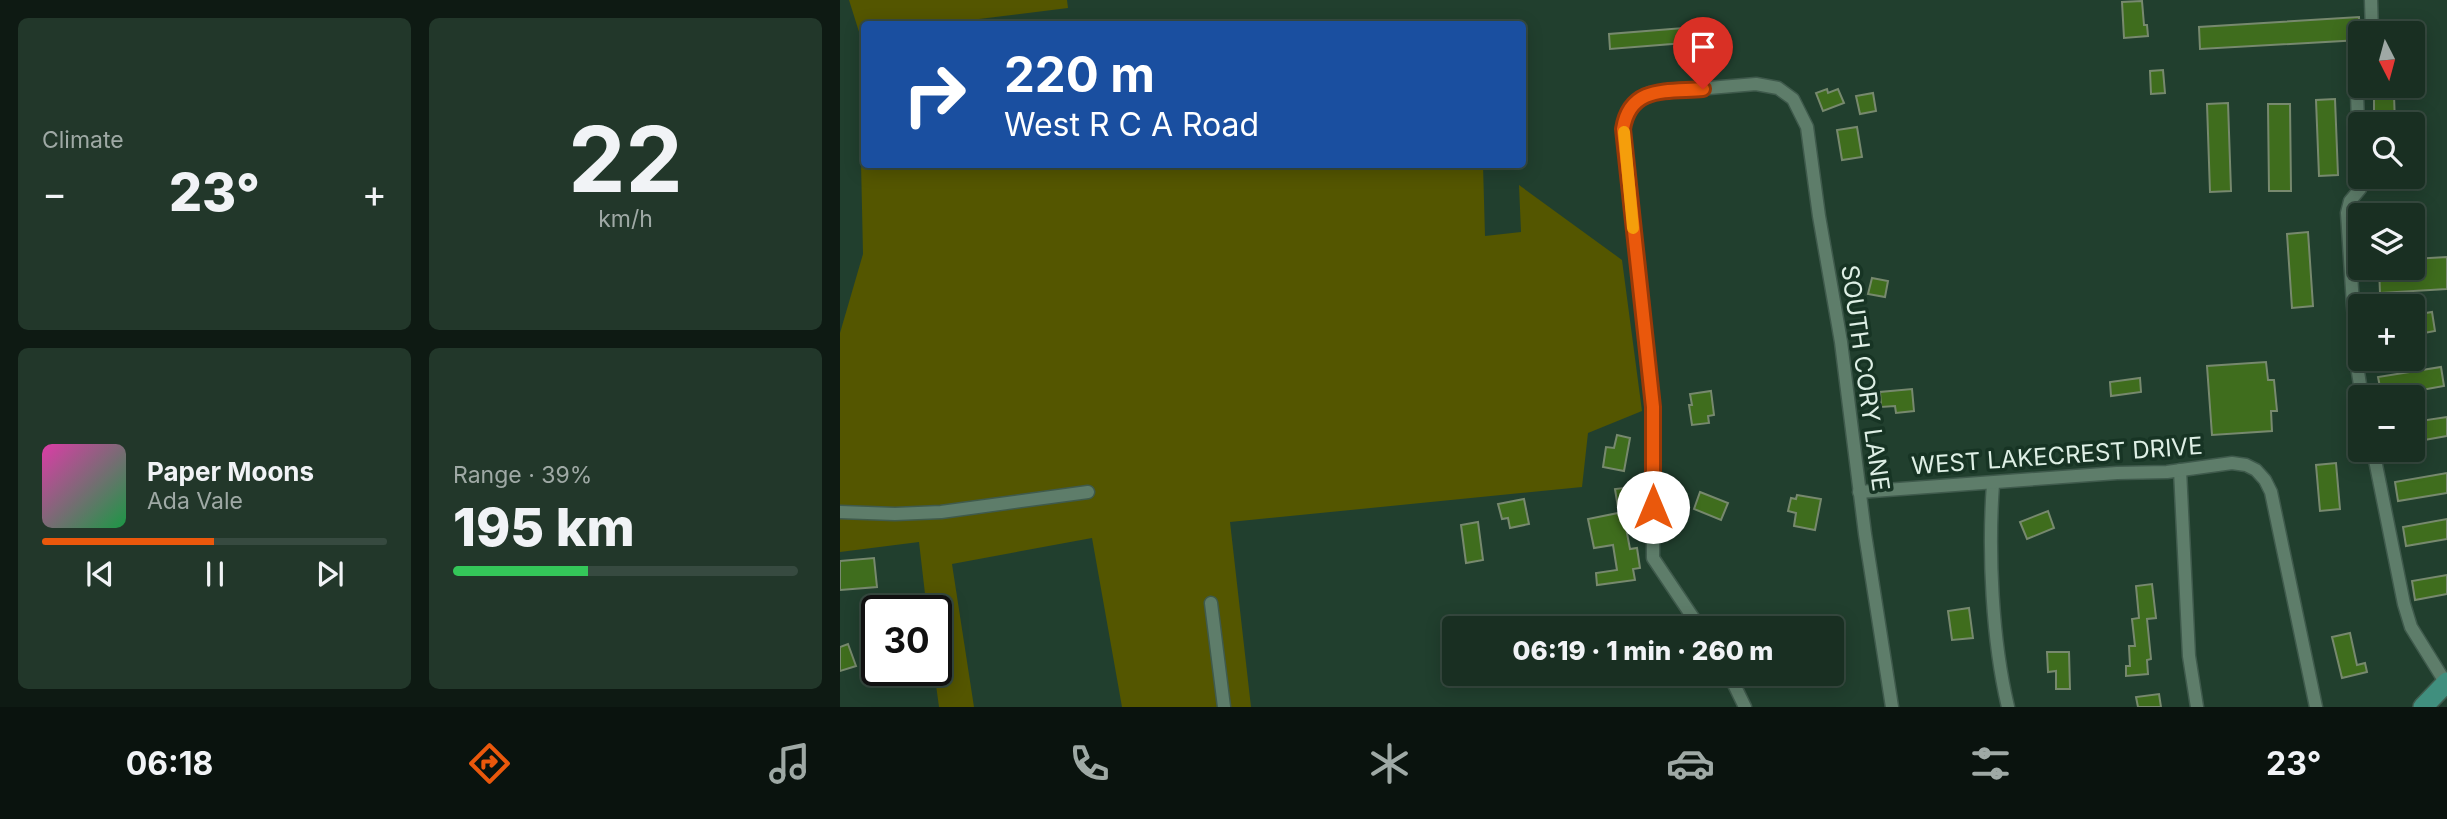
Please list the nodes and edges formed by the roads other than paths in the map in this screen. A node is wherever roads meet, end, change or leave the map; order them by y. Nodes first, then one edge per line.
1 (2371, 0) edge
2 (2372, 21) edge
3 (2357, 98) edge
4 (2360, 385) edge
5 (2375, 462) edge
6 (2180, 470) junction
7 (1993, 484) junction
8 (1088, 492) dead end
9 (1859, 492) junction
10 (840, 512) edge
11 (1211, 603) dead end
12 (1692, 616) edge
13 (2447, 684) edge
14 (1735, 686) edge
15 (1224, 707) edge
16 (1745, 707) edge
17 (1892, 707) edge
18 (2008, 707) edge
19 (2197, 707) edge
20 (2316, 707) edge
21 (2423, 707) edge

1 - 2 street
3 - 4 street
5 - 13 street
6 - 7 street, WEST LAKECREST DRIVE
6 - 19 street
6 - 20 street, WEST LAKECREST DRIVE
7 - 9 street, WEST LAKECREST DRIVE
7 - 18 street
8 - 10 street
9 - 12 street, SOUTH CORY LANE
9 - 17 street, SOUTH CORY LANE
11 - 15 street
13 - 21 main road
14 - 16 street

